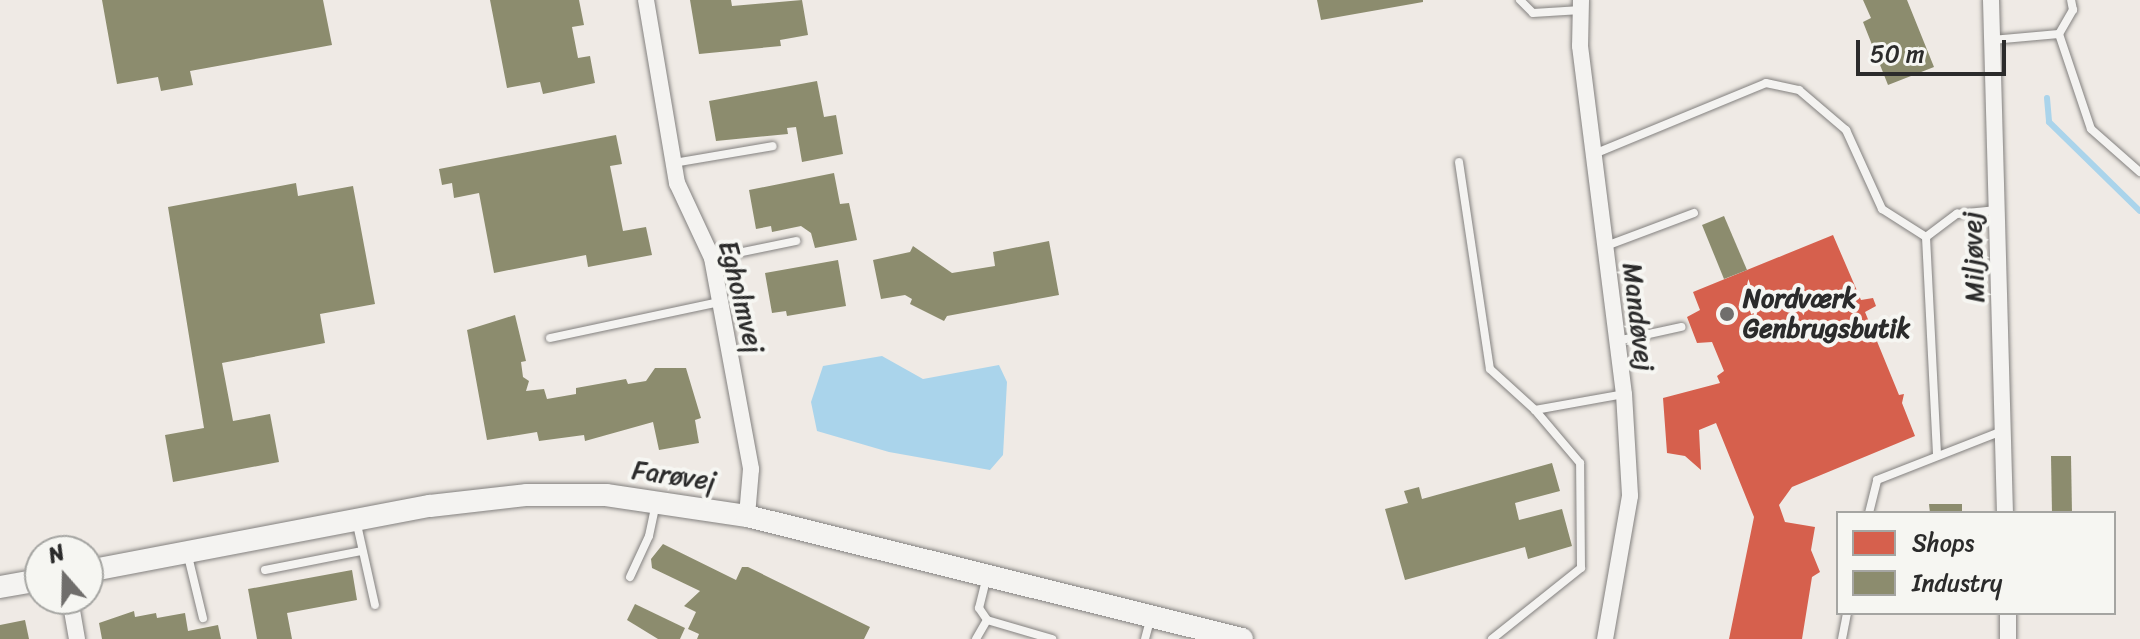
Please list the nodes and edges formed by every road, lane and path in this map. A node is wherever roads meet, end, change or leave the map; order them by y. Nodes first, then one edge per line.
1 (646, 0) edge
2 (1520, 0) edge
3 (1991, 0) edge
4 (2071, 0) edge
5 (1581, 5) edge
6 (2059, 34) junction
7 (1992, 40) junction
8 (773, 146) dead end
9 (1593, 154) junction
10 (1459, 162) dead end
11 (674, 163) junction
12 (2140, 172) edge
13 (1997, 210) junction
14 (1694, 213) dead end
15 (1926, 237) junction
16 (796, 241) dead end
17 (1605, 246) junction
18 (712, 258) junction
19 (721, 302) junction
20 (1681, 327) dead end
21 (550, 338) dead end
22 (1617, 341) junction
23 (1624, 394) junction
24 (1535, 410) junction
25 (2003, 431) junction
26 (1937, 456) junction
27 (657, 501) junction
28 (1869, 511) edge
29 (2005, 511) edge
30 (747, 516) junction
31 (356, 520) junction
32 (362, 551) junction
33 (187, 552) junction
34 (104, 568) edge
35 (265, 570) dead end
36 (988, 576) junction
37 (630, 577) dead end
38 (24, 583) edge
39 (0, 587) edge
40 (375, 605) dead end
41 (73, 615) edge
42 (1847, 615) edge
43 (2008, 615) edge
44 (1152, 617) junction
45 (203, 618) dead end
46 (987, 620) junction
47 (1216, 636) edge
48 (77, 639) edge
49 (976, 639) edge
50 (1052, 639) edge
51 (1145, 639) edge
52 (1242, 639) edge
53 (1492, 639) edge
54 (1605, 639) edge
55 (1842, 639) edge
56 (2008, 639) edge

1 - 11 street, Egholmvej
2 - 5 lane
3 - 7 street, Miljøvej
4 - 6 lane
5 - 9 street, Mandøvej
6 - 7 lane
6 - 12 lane
7 - 13 street, Miljøvej
8 - 11 lane
9 - 15 lane
9 - 17 street, Mandøvej
10 - 24 lane
11 - 18 street, Egholmvej
13 - 15 lane
13 - 25 street, Miljøvej
14 - 17 lane
15 - 26 lane
16 - 18 lane
17 - 22 street, Mandøvej
18 - 19 street, Egholmvej
19 - 21 lane
19 - 30 street, Egholmvej
20 - 22 lane
22 - 23 street, Mandøvej
23 - 24 lane
23 - 54 street, Mandøvej
24 - 53 lane
25 - 26 lane
25 - 29 street, Miljøvej
26 - 28 lane
27 - 30 street, Farøvej
27 - 31 street, Farøvej
27 - 37 lane
30 - 36 street, Farøvej
31 - 32 lane
31 - 33 street, Farøvej
32 - 35 lane
32 - 40 lane
33 - 34 street, Farøvej
33 - 45 lane
36 - 44 street, Farøvej
36 - 46 lane
38 - 39 street
41 - 48 street
42 - 55 lane
43 - 56 street
44 - 47 street, Farøvej
44 - 51 lane
46 - 49 lane
46 - 50 lane
47 - 52 street, Farøvej

